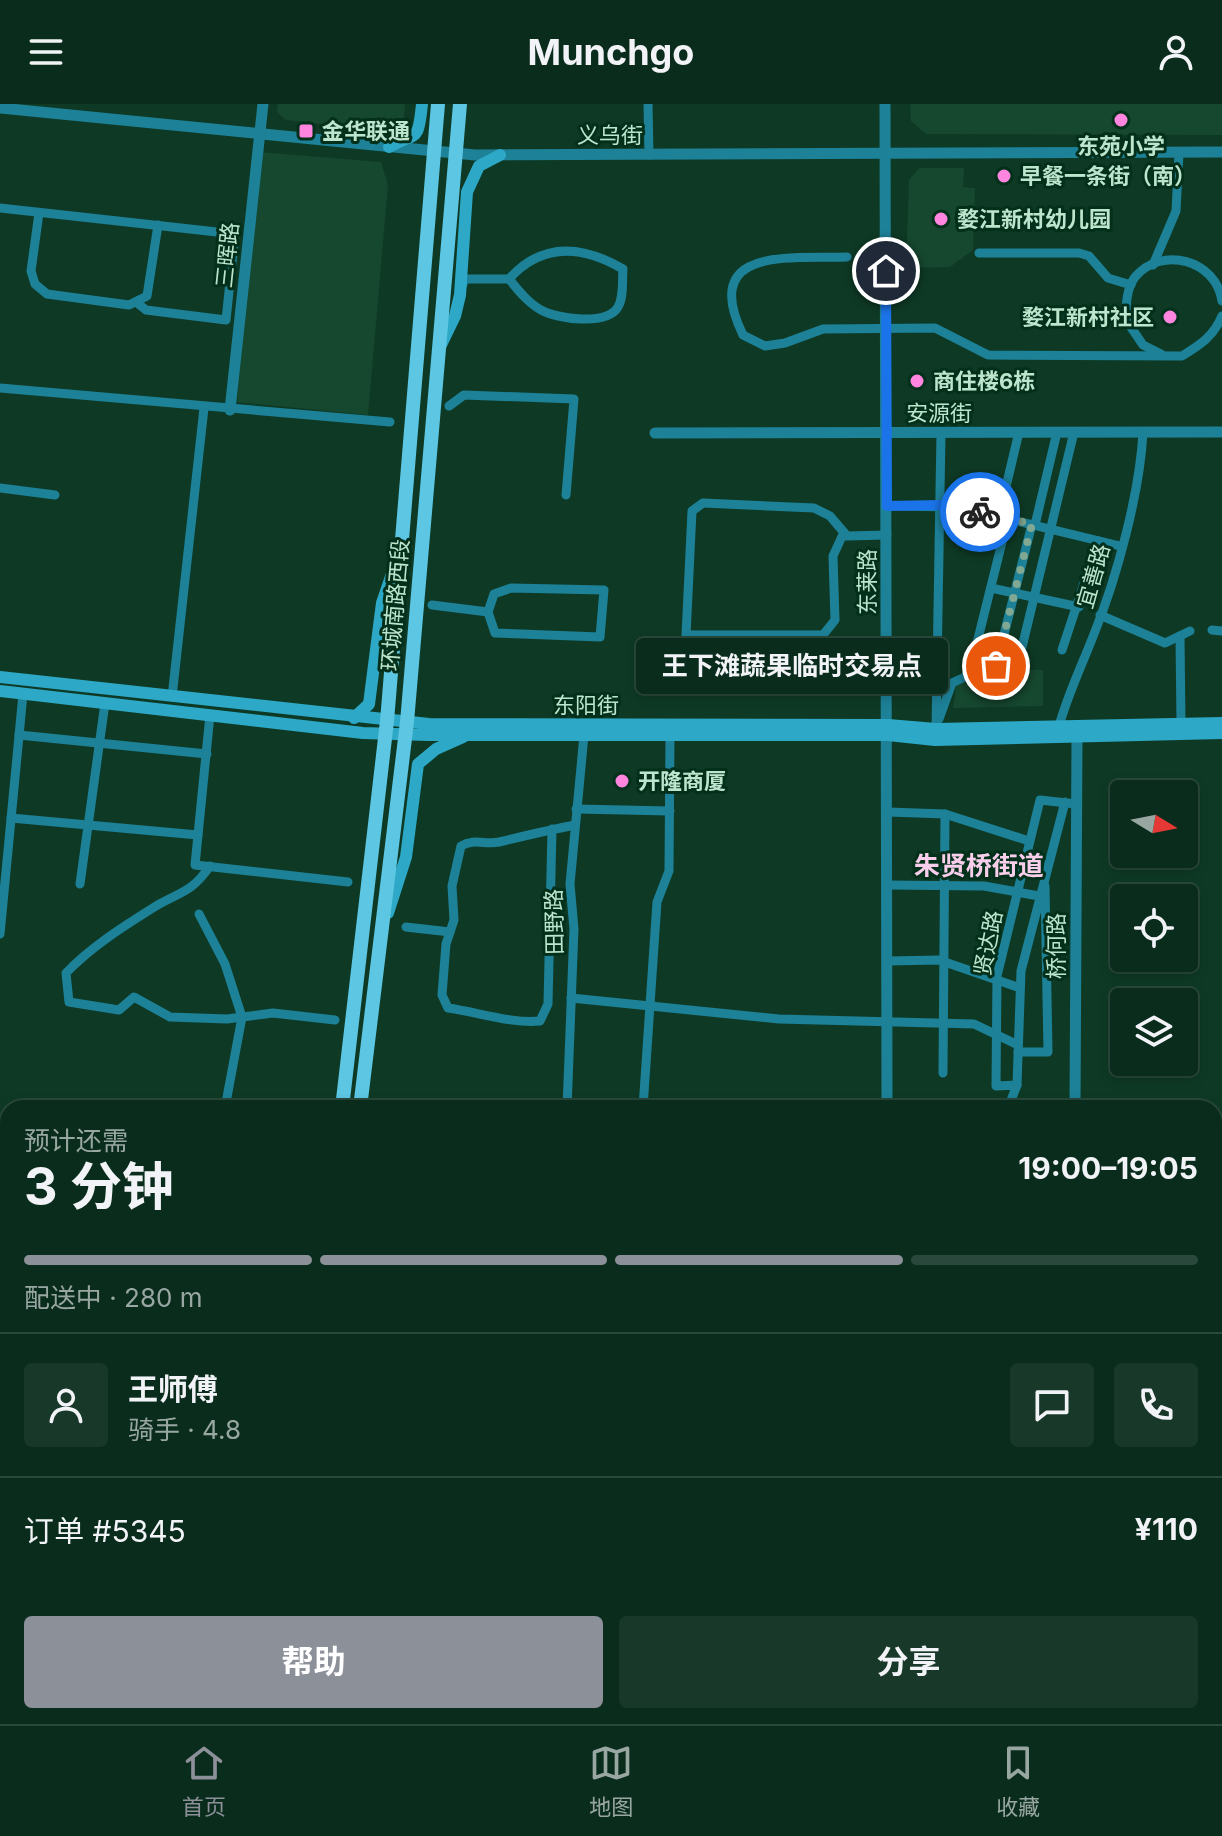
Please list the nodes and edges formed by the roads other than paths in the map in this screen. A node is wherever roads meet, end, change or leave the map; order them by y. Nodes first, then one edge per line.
1 (263, 104) edge
2 (422, 104) edge
3 (438, 104) edge
4 (460, 104) edge
5 (648, 104) edge
6 (885, 104) edge
7 (0, 108) edge
8 (73, 110) edge
9 (260, 132) junction
10 (389, 147) junction
11 (435, 151) junction
12 (1222, 152) edge
13 (456, 153) junction
14 (1179, 153) junction
15 (500, 155) junction
16 (649, 155) junction
17 (885, 155) junction
18 (0, 208) edge
19 (39, 213) junction
20 (158, 225) junction
21 (979, 253) dead end
22 (847, 257) dead end
23 (1153, 265) junction
24 (509, 279) junction
25 (1131, 285) junction
26 (461, 290) junction
27 (1222, 301) edge
28 (136, 302) junction
29 (1222, 316) edge
30 (886, 328) junction
31 (439, 350) junction
32 (1164, 356) junction
33 (0, 388) edge
34 (449, 406) dead end
35 (204, 408) junction
36 (230, 410) junction
37 (390, 422) dead end
38 (1019, 432) junction
39 (1057, 432) junction
40 (1074, 432) junction
41 (1143, 432) junction
42 (1222, 432) edge
43 (655, 433) dead end
44 (886, 433) junction
45 (941, 433) junction
46 (0, 488) edge
47 (55, 495) dead end
48 (566, 495) dead end
49 (941, 505) junction
50 (887, 506) junction
51 (1004, 517) junction
52 (1034, 524) junction
53 (1053, 529) junction
54 (844, 532) junction
55 (887, 535) junction
56 (1098, 541) junction
57 (1120, 546) junction
58 (402, 548) junction
59 (991, 588) junction
60 (1015, 595) junction
61 (1035, 598) junction
62 (432, 605) dead end
63 (1079, 607) junction
64 (488, 612) junction
65 (1100, 615) junction
66 (1062, 650) dead end
67 (996, 666) dead end
68 (1017, 668) dead end
69 (0, 677) edge
70 (0, 691) edge
71 (23, 694) junction
72 (172, 697) junction
73 (105, 703) junction
74 (210, 715) junction
75 (354, 718) junction
76 (1222, 723) edge
77 (1181, 724) junction
78 (1059, 726) junction
79 (386, 727) junction
80 (406, 728) junction
81 (936, 729) junction
82 (888, 730) junction
83 (1222, 733) edge
84 (19, 735) junction
85 (467, 735) junction
86 (584, 735) junction
87 (670, 735) junction
88 (1077, 736) junction
89 (99, 743) junction
90 (207, 754) junction
91 (1070, 803) junction
92 (576, 809) junction
93 (670, 811) junction
94 (888, 812) junction
95 (945, 814) junction
96 (11, 818) junction
97 (90, 825) junction
98 (575, 825) junction
99 (552, 829) junction
100 (198, 835) junction
101 (1029, 841) junction
102 (210, 866) junction
103 (1045, 874) junction
104 (348, 882) dead end
105 (80, 884) dead end
106 (888, 885) junction
107 (946, 886) junction
108 (1017, 892) junction
109 (1039, 896) junction
110 (199, 914) dead end
111 (385, 924) junction
112 (406, 927) dead end
113 (450, 932) junction
114 (0, 933) edge
115 (888, 961) junction
116 (944, 962) junction
117 (997, 982) junction
118 (1020, 988) junction
119 (571, 998) junction
120 (650, 1003) junction
121 (242, 1017) junction
122 (335, 1020) dead end
123 (887, 1021) junction
124 (944, 1023) junction
125 (996, 1035) junction
126 (1018, 1049) junction
127 (943, 1073) dead end
128 (1017, 1085) junction
129 (226, 1100) edge
130 (343, 1100) edge
131 (361, 1100) edge
132 (567, 1100) edge
133 (644, 1100) edge
134 (887, 1100) edge
135 (1011, 1100) edge
136 (1075, 1100) edge

1 - 9 street, 三晖路
2 - 10 main road
3 - 11 main road, 环城南路西段
4 - 13 main road, 环城南路西段
5 - 16 street
6 - 17 street, 东莱路
7 - 8 street, 义乌街
8 - 9 street, 义乌街
9 - 10 street, 义乌街
9 - 36 street, 三晖路
10 - 11 street, 义乌街
11 - 13 street, 义乌街
11 - 58 main road, 环城南路西段
12 - 14 street, 义乌街
13 - 15 street, 义乌街
13 - 31 main road, 环城南路西段
14 - 17 street, 义乌街
14 - 23 street
15 - 16 street, 义乌街
15 - 26 main road
16 - 17 street, 义乌街
17 - 30 street, 东莱路
18 - 19 street
19 - 20 street
19 - 28 street
20 - 28 street
20 - 28 street
21 - 25 street
22 - 30 street
23 - 25 street
23 - 27 street
24 - 24 street
24 - 26 street
25 - 32 street
26 - 31 main road
29 - 32 street
30 - 32 street
30 - 44 street, 东莱路
31 - 80 main road, 环城南路西段
33 - 35 street
34 - 48 street
35 - 36 street
35 - 72 street
36 - 37 street
38 - 39 street, 安源街
38 - 45 street, 安源街
38 - 51 street
39 - 40 street, 安源街
39 - 52 street
40 - 41 street, 安源街
40 - 53 street
41 - 42 street, 安源街
41 - 57 street, 宜善路
43 - 44 street, 安源街
44 - 45 street, 安源街
44 - 50 street, 东莱路
45 - 49 street
46 - 47 street
49 - 50 street
49 - 51 street
49 - 81 street
50 - 55 street, 东莱路
51 - 52 street
51 - 59 street
52 - 53 street
52 - 60 street
53 - 56 street
53 - 61 street
54 - 54 street
54 - 55 street
55 - 82 street, 东莱路
56 - 57 street
56 - 63 street
57 - 65 street, 宜善路
58 - 75 main road
58 - 79 main road, 环城南路西段
59 - 60 street
59 - 81 street
60 - 61 street
60 - 67 street
61 - 63 street
61 - 68 street
62 - 64 street
63 - 66 street
64 - 64 street
65 - 77 street
65 - 78 street, 宜善路
69 - 72 main road, 东阳街
70 - 71 main road, 东阳街
71 - 73 main road, 东阳街
71 - 84 street
72 - 75 main road, 东阳街
73 - 74 main road, 东阳街
73 - 89 street
74 - 79 main road, 东阳街
74 - 90 street
75 - 79 main road, 东阳街
76 - 77 main road, 东阳街
77 - 78 main road, 东阳街
78 - 81 main road, 东阳街
79 - 80 main road, 东阳街
79 - 130 main road, 环城南路西段
80 - 82 main road, 东阳街
80 - 85 main road, 东阳街
80 - 111 main road, 环城南路西段
81 - 82 main road, 东阳街
82 - 87 main road, 东阳街
82 - 88 main road, 东阳街
82 - 94 street, 东莱路
83 - 88 main road, 东阳街
84 - 89 street
84 - 96 street
85 - 86 main road, 东阳街
85 - 111 main road
86 - 87 main road, 东阳街
86 - 92 street, 田野路
87 - 93 street
88 - 91 street, 桥何路
89 - 90 street
89 - 97 street
90 - 100 street
91 - 101 street, 贤达路
91 - 103 street
91 - 136 street, 桥何路
92 - 93 street
92 - 98 street, 田野路
93 - 120 street
94 - 95 street
94 - 106 street, 东莱路
95 - 101 street
95 - 107 street
96 - 97 street
96 - 114 street
97 - 100 street
97 - 105 street
98 - 99 street
98 - 119 street, 田野路
99 - 113 street
99 - 113 street
100 - 102 street
101 - 108 street, 贤达路
102 - 104 street
102 - 121 street
103 - 109 street
103 - 126 street
106 - 107 street
106 - 115 street, 东莱路
107 - 108 street
107 - 116 street
108 - 109 street
108 - 117 street, 贤达路
109 - 118 street
110 - 121 street
111 - 131 main road, 环城南路西段
112 - 113 street
115 - 116 street
115 - 123 street, 东莱路
116 - 117 street
116 - 124 street
117 - 118 street
117 - 125 street, 贤达路
118 - 126 street
119 - 120 street
119 - 132 street, 田野路
120 - 123 street
120 - 133 street
121 - 122 street
121 - 129 street
123 - 124 street
123 - 134 street, 东莱路
124 - 125 street
124 - 127 street
125 - 126 street
125 - 128 street, 贤达路
126 - 128 street
128 - 135 street

